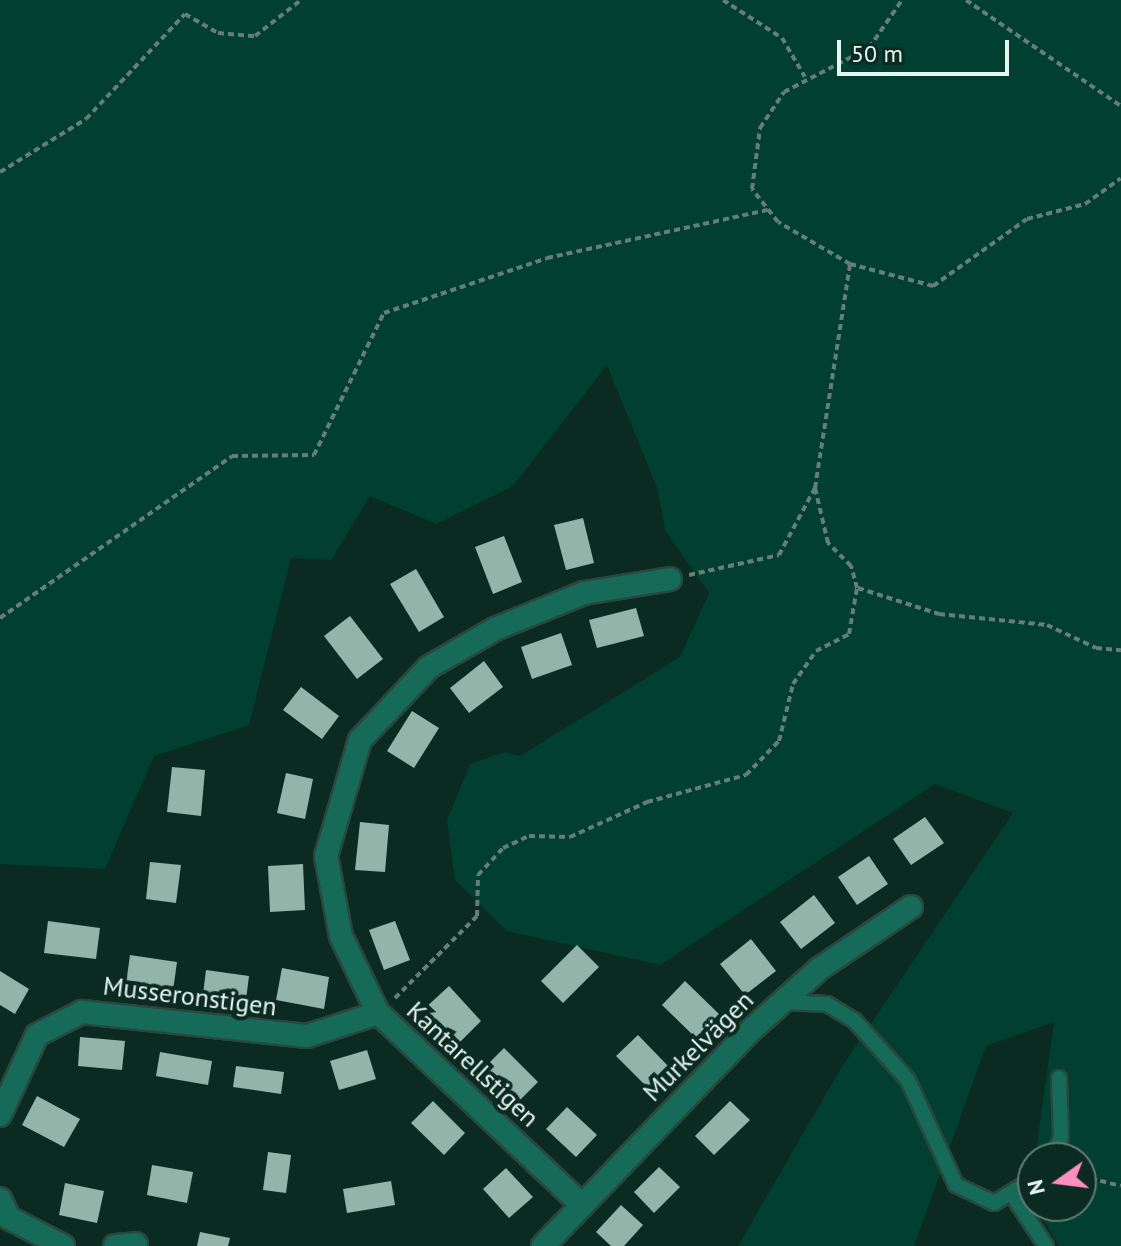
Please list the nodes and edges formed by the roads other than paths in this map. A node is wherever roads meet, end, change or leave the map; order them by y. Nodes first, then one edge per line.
1 (670, 579) road end
2 (911, 907) dead end
3 (782, 1001) junction
4 (378, 1013) junction
5 (1059, 1078) dead end
6 (0, 1115) edge
7 (1059, 1142) edge
8 (1017, 1193) edge
9 (1013, 1196) junction
10 (0, 1199) edge
11 (582, 1205) junction
12 (63, 1246) edge
13 (543, 1246) edge
14 (1046, 1246) edge

1 - 4 street, Kantarellstigen
2 - 3 street, Murkelvägen
3 - 9 lane
3 - 11 street, Murkelvägen
4 - 6 street, Musseronstigen
4 - 11 street, Kantarellstigen
5 - 7 lane
8 - 9 lane
9 - 14 lane
10 - 12 street
11 - 13 street, Murkelvägen

